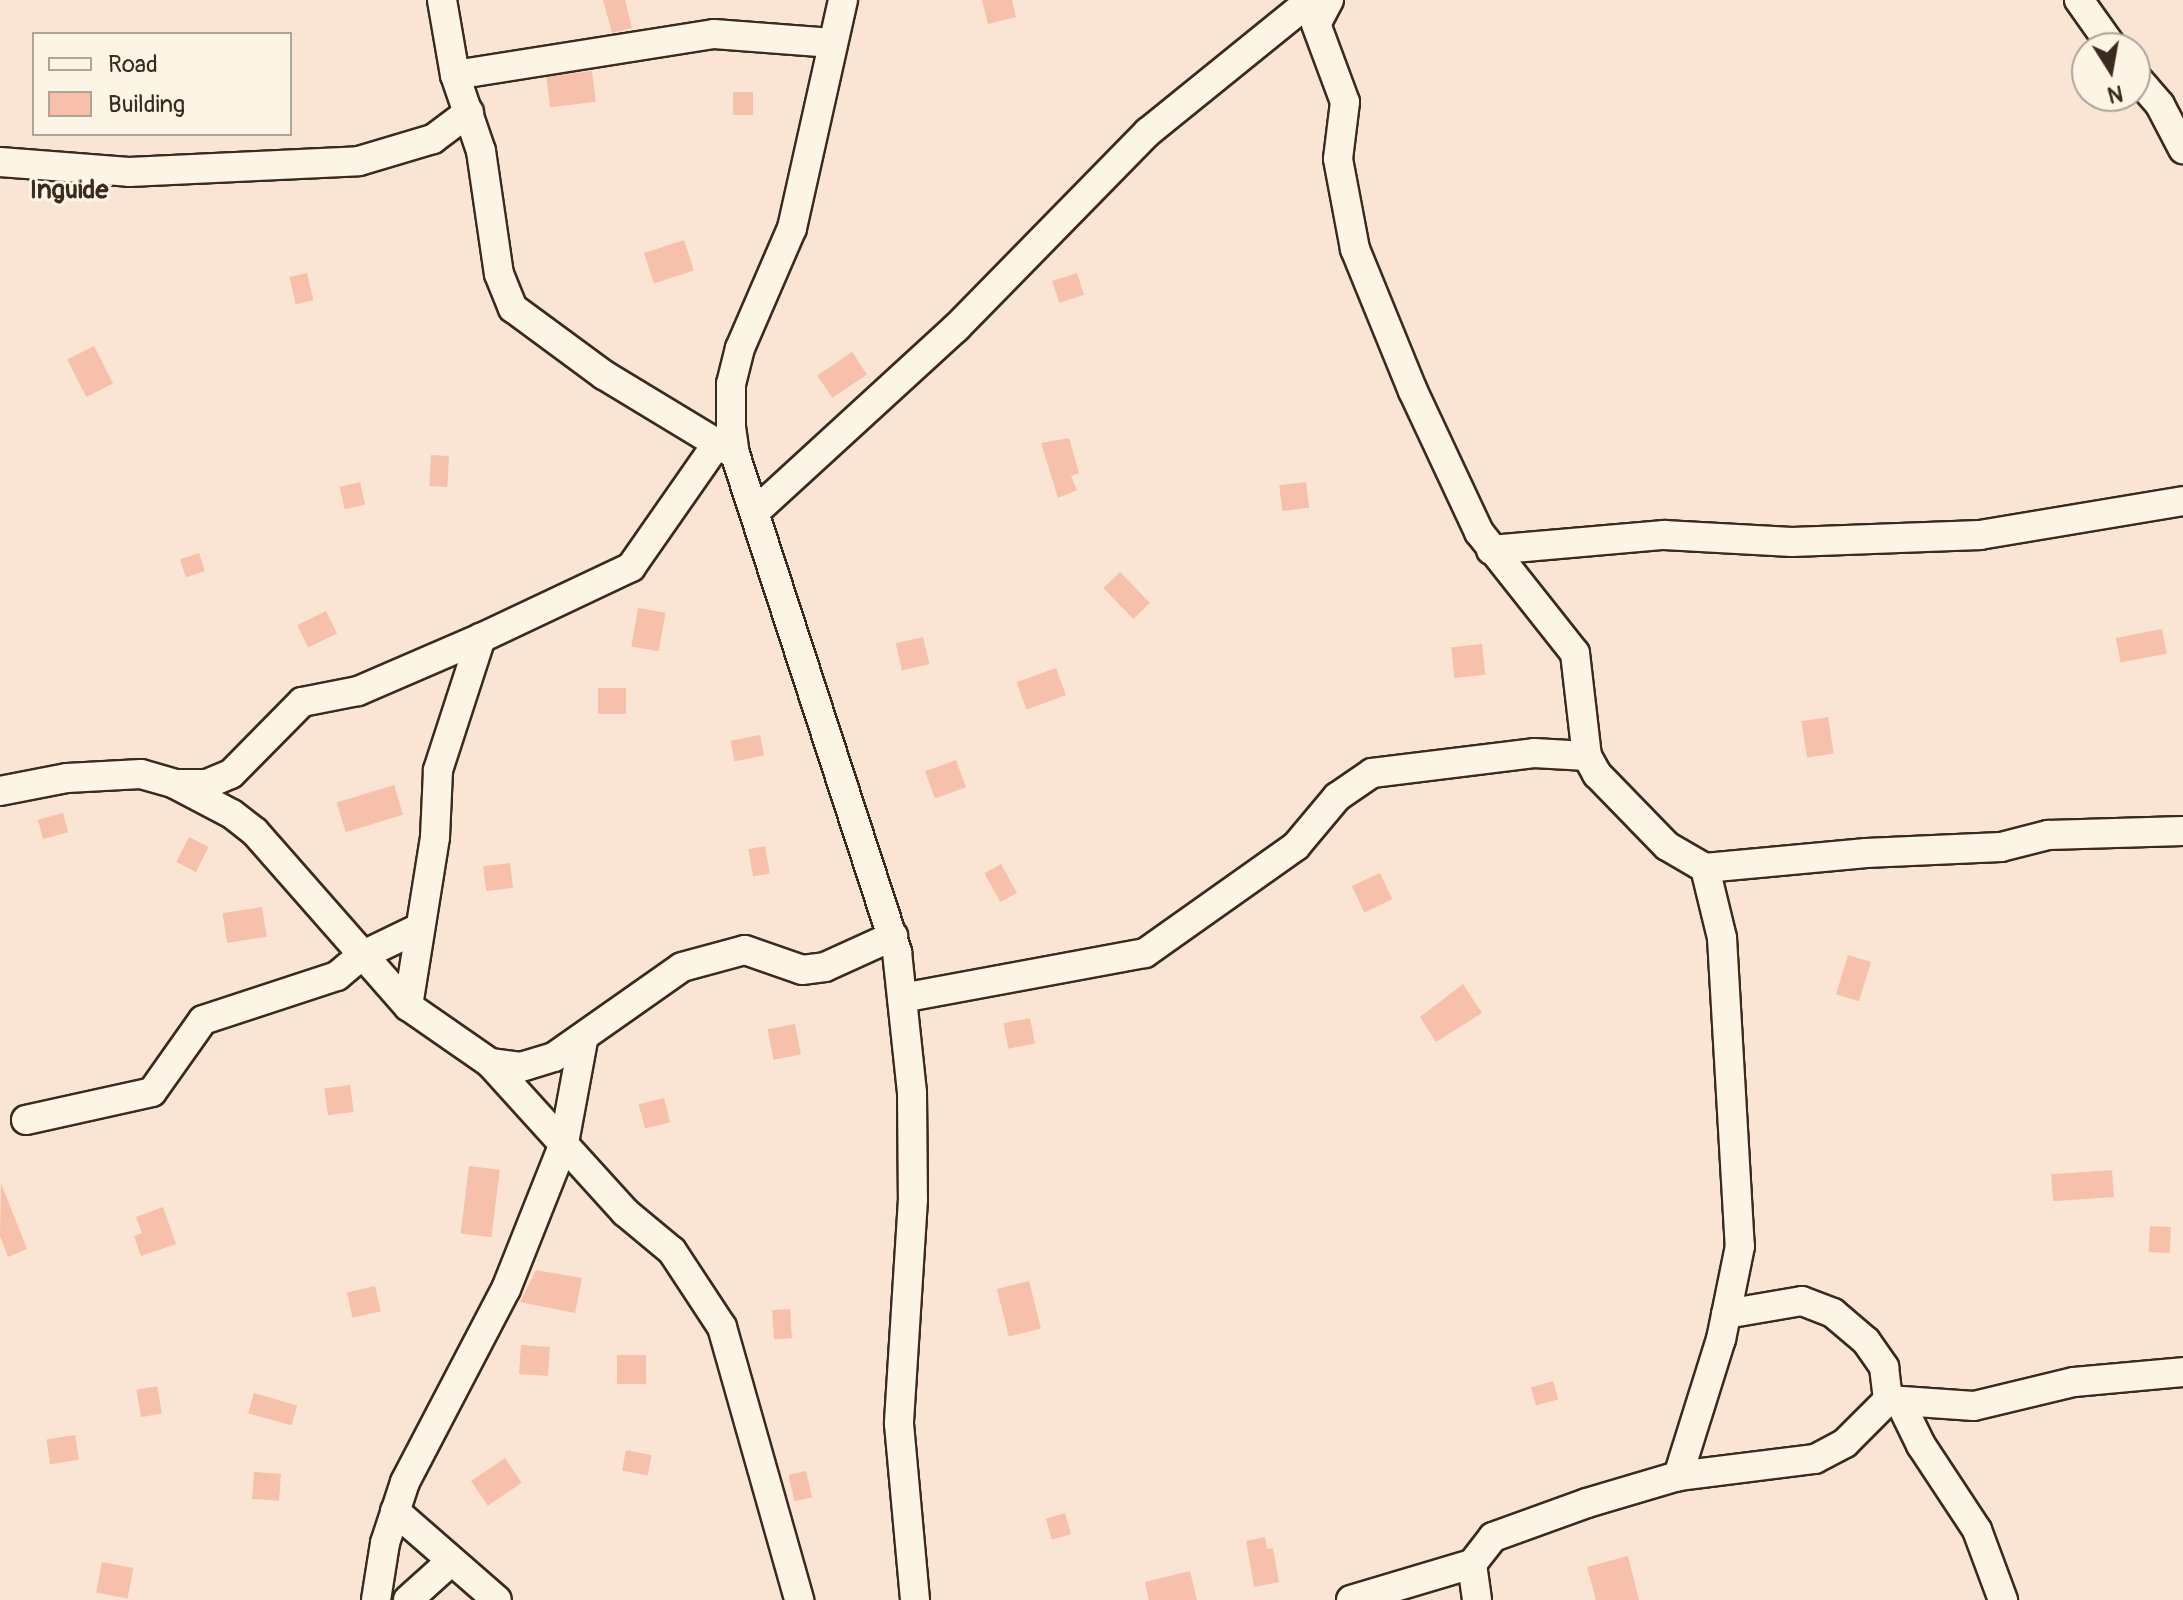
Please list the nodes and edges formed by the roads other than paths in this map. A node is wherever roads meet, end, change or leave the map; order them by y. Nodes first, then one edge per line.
1 (442, 0) edge
2 (843, 0) edge
3 (1311, 0) edge
4 (1329, 0) edge
5 (2079, 0) edge
6 (2102, 32) edge
7 (833, 43) junction
8 (455, 75) junction
9 (2151, 95) edge
10 (469, 112) junction
11 (2183, 149) edge
12 (0, 162) edge
13 (725, 450) junction
14 (2183, 501) edge
15 (755, 512) junction
16 (1491, 550) junction
17 (481, 638) junction
18 (1587, 756) junction
19 (175, 784) junction
20 (0, 791) edge
21 (2183, 831) edge
22 (1705, 868) junction
23 (417, 929) junction
24 (893, 936) junction
25 (361, 956) junction
26 (902, 998) junction
27 (408, 1006) junction
28 (583, 1040) junction
29 (490, 1063) junction
30 (26, 1120) dead end
31 (564, 1143) junction
32 (1726, 1314) junction
33 (2183, 1372) edge
34 (1895, 1402) junction
35 (1678, 1476) junction
36 (395, 1511) junction
37 (450, 1562) junction
38 (1472, 1564) junction
39 (376, 1600) edge
40 (408, 1600) edge
41 (497, 1600) edge
42 (799, 1600) edge
43 (915, 1600) edge
44 (1351, 1600) edge
45 (1477, 1600) edge
46 (2003, 1600) edge

1 - 8 street
2 - 7 street
3 - 15 street
4 - 16 street
5 - 6 street
7 - 8 street
7 - 13 street
8 - 10 street
9 - 11 street
10 - 12 street
10 - 13 street
13 - 15 street
13 - 17 street
14 - 16 street
15 - 24 street
16 - 18 street
17 - 19 street
17 - 23 street
18 - 22 street
18 - 26 street
19 - 20 street
19 - 25 street
21 - 22 street
22 - 32 street
23 - 25 street
23 - 27 street
24 - 26 street
24 - 28 street
25 - 27 street
25 - 30 street
26 - 43 street
27 - 29 street
28 - 29 street
28 - 31 street
29 - 31 street
31 - 36 street
31 - 42 street
32 - 34 street
32 - 35 street
33 - 34 street
34 - 35 street
34 - 46 street
35 - 38 street
36 - 37 street
36 - 39 street
37 - 40 street
37 - 41 street
38 - 44 street
38 - 45 street

